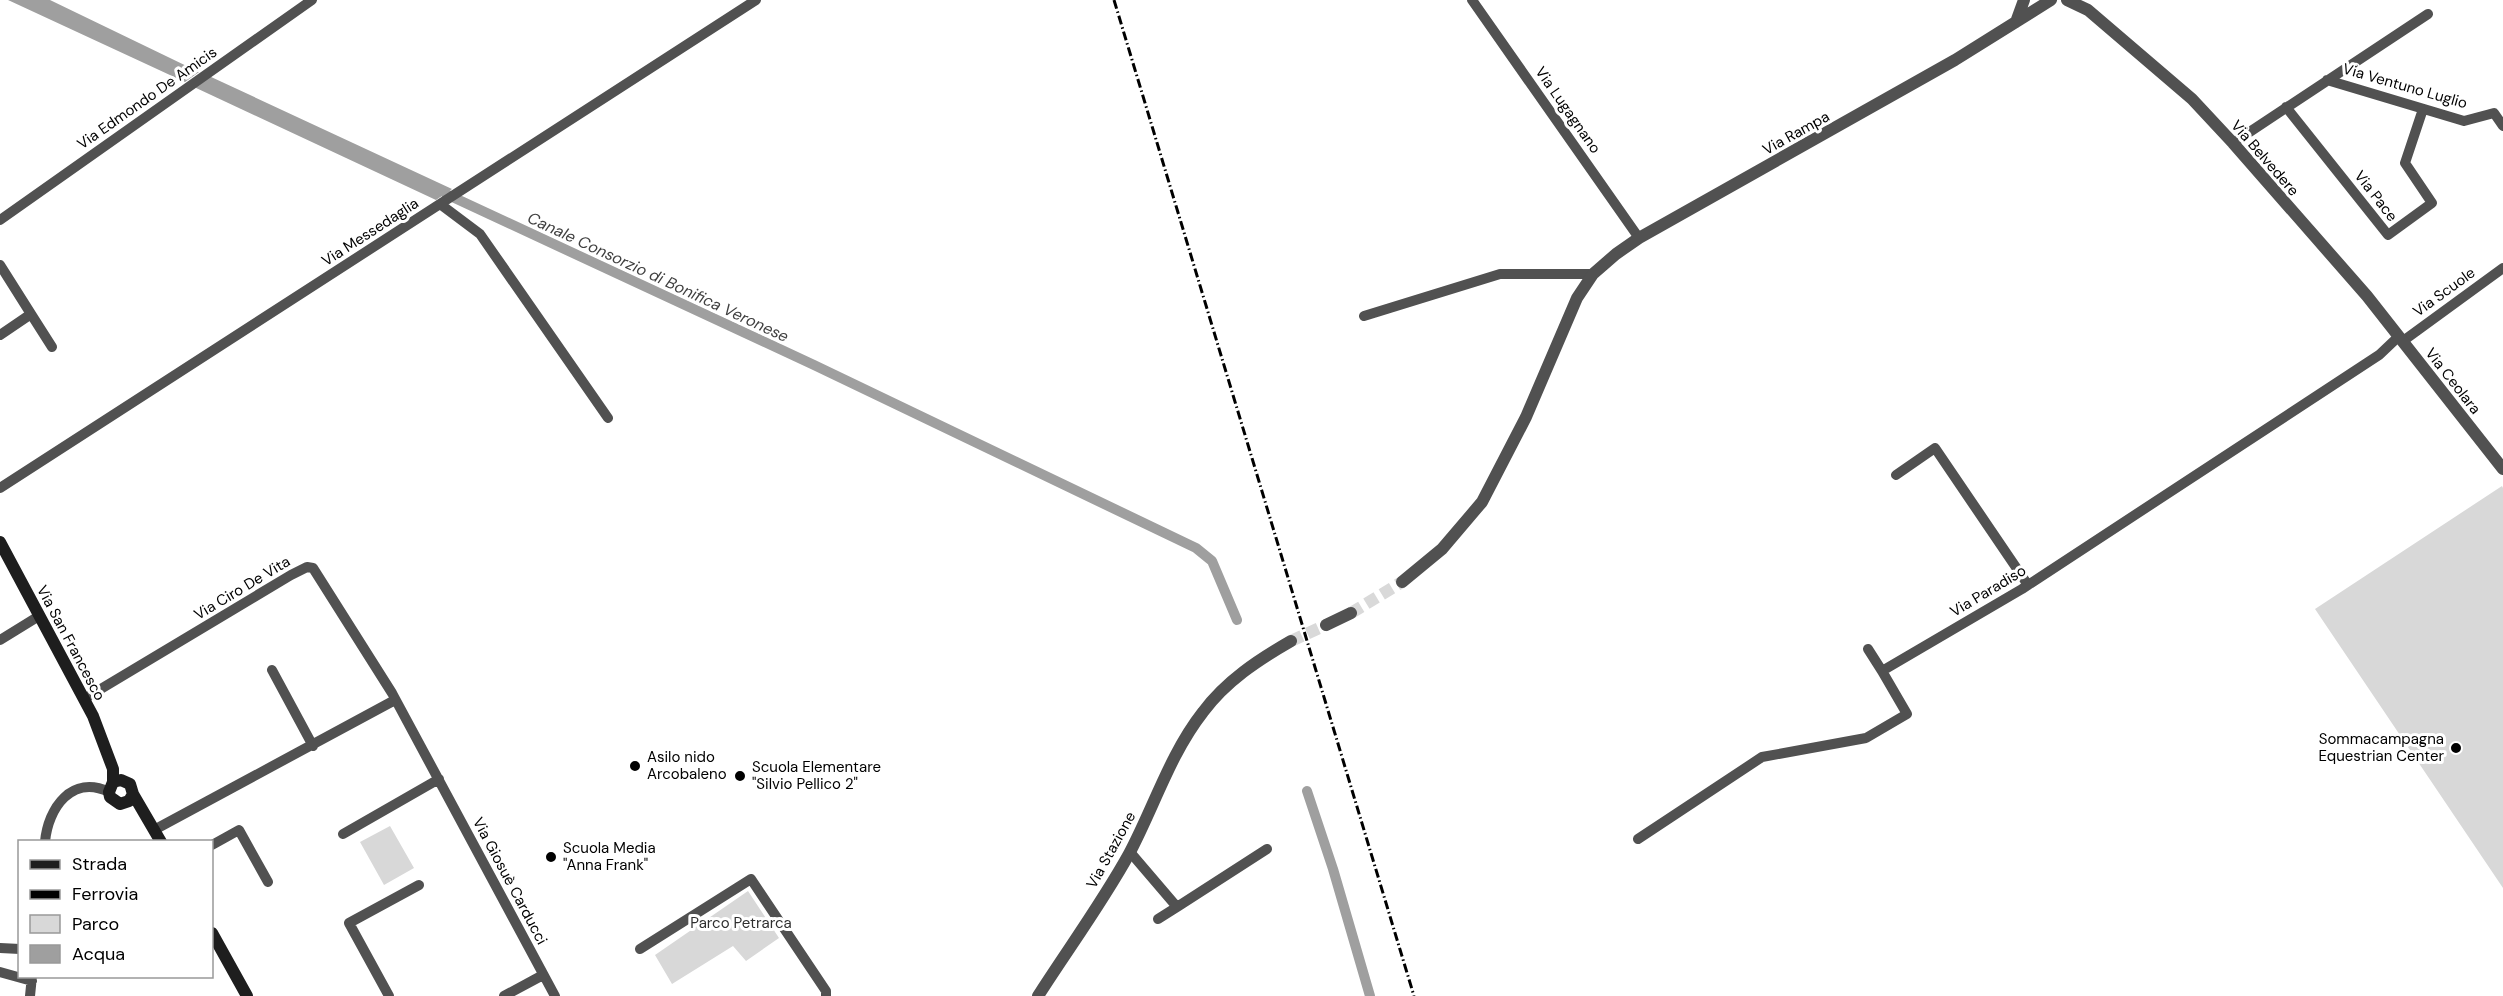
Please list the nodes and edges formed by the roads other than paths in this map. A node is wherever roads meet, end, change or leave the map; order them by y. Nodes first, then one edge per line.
1 (312, 0) edge
2 (756, 0) edge
3 (1472, 0) edge
4 (2024, 0) edge
5 (2042, 0) edge
6 (2052, 0) edge
7 (2067, 0) edge
8 (2086, 5) edge
9 (2428, 14) dead end
10 (2016, 22) junction
11 (2328, 80) junction
12 (2286, 107) junction
13 (2423, 109) junction
14 (2503, 126) edge
15 (2233, 143) junction
16 (440, 204) junction
17 (0, 220) edge
18 (1639, 238) junction
19 (0, 266) edge
20 (2503, 268) edge
21 (1593, 274) junction
22 (31, 314) junction
23 (1364, 316) dead end
24 (0, 335) edge
25 (2401, 338) junction
26 (52, 347) dead end
27 (608, 418) dead end
28 (2503, 469) edge
29 (1896, 475) dead end
30 (0, 488) edge
31 (0, 542) edge
32 (1402, 582) tunnel mouth
33 (2028, 585) junction
34 (1352, 613) tunnel mouth
35 (39, 616) junction
36 (1326, 625) tunnel mouth
37 (0, 640) edge
38 (1291, 641) tunnel mouth
39 (1868, 649) dead end
40 (272, 669) dead end
41 (1882, 671) junction
42 (84, 699) junction
43 (395, 700) junction
44 (93, 716) junction
45 (314, 746) junction
46 (439, 779) junction
47 (127, 782) junction
48 (111, 787) junction
49 (129, 798) junction
50 (156, 832) edge
51 (343, 834) dead end
52 (1638, 839) dead end
53 (45, 840) edge
54 (213, 843) edge
55 (1268, 849) dead end
56 (1130, 852) junction
57 (268, 882) dead end
58 (419, 885) dead end
59 (1177, 907) junction
60 (1158, 919) dead end
61 (213, 935) edge
62 (0, 948) edge
63 (18, 949) edge
64 (640, 949) dead end
65 (0, 972) edge
66 (543, 975) junction
67 (18, 976) edge
68 (32, 979) edge
69 (826, 994) edge
70 (30, 996) edge
71 (247, 996) edge
72 (389, 996) edge
73 (504, 996) edge
74 (555, 996) edge
75 (1038, 996) edge

1 - 17 street, Via Edmondo De Amicis
2 - 16 street, Via Messedaglia
3 - 18 street, Via Lugagnano
4 - 10 street
5 - 6 street
6 - 10 street, Via Rampa
7 - 8 street, Via Belvedere
8 - 15 street, Via Belvedere
9 - 11 street, Via Ventuno Luglio
10 - 18 street, Via Rampa
11 - 12 street, Via Ventuno Luglio
11 - 13 street, Via Ventuno Luglio
12 - 13 street, Via Pace
12 - 15 street, Via Ventuno Luglio
13 - 14 street, Via Ventuno Luglio
15 - 25 street, Via Belvedere
16 - 27 street
16 - 30 street, Via Messedaglia
18 - 21 street, Via Rampa
19 - 22 street
20 - 25 street, Via Scuole
21 - 23 street
21 - 32 street, Via Rampa
22 - 24 street
22 - 26 street
25 - 28 street, Via Ceolara
25 - 33 street, Via Paradiso
29 - 33 street
31 - 35 main road, Via San Francesco
33 - 41 street, Via Paradiso
34 - 36 street
35 - 37 street
35 - 42 main road, Via San Francesco
38 - 56 street, Via Stazione
39 - 41 street
40 - 45 street
41 - 52 street
42 - 43 street, Via Ciro De Vita
42 - 44 main road, Via San Francesco
43 - 45 street
43 - 46 street, Via Giosuè Carducci
44 - 47 main road, Via San Francesco
44 - 48 main road, Via San Francesco
45 - 50 street
46 - 51 street
46 - 66 street, Via Giosuè Carducci
47 - 48 main road
47 - 49 main road, Via San Francesco
48 - 49 main road, Via San Francesco
48 - 53 street
49 - 50 main road, Via San Francesco
54 - 57 street
55 - 59 street
56 - 59 street
56 - 75 street, Via Stazione
58 - 72 street
59 - 60 street
61 - 71 main road
62 - 63 street
64 - 69 street
65 - 67 street
66 - 73 street
66 - 74 street, Via Giosuè Carducci
68 - 70 street

